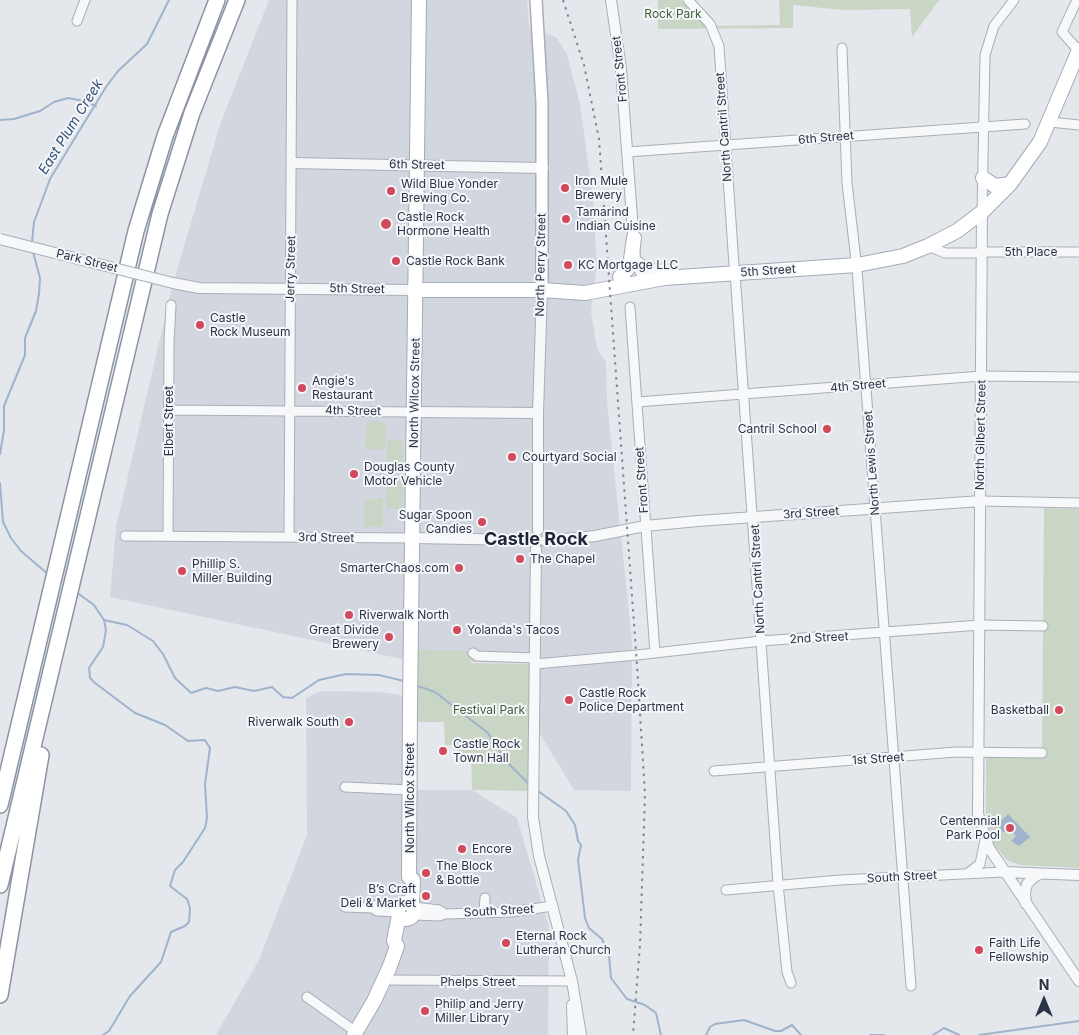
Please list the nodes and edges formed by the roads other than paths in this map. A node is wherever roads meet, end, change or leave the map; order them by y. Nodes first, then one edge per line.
1 (85, 0) edge
2 (237, 0) edge
3 (248, 0) edge
4 (292, 0) edge
5 (419, 0) edge
6 (536, 0) edge
7 (611, 0) edge
8 (688, 0) edge
9 (1014, 0) edge
10 (1078, 0) edge
11 (215, 3) edge
12 (78, 21) dead end
13 (842, 48) dead end
14 (1079, 51) edge
15 (202, 86) junction
16 (1050, 122) junction
17 (1025, 124) dead end
18 (1079, 125) edge
19 (983, 127) junction
20 (845, 136) junction
21 (726, 146) junction
22 (627, 152) junction
23 (292, 163) junction
24 (417, 165) junction
25 (542, 168) junction
26 (982, 178) junction
27 (1010, 184) junction
28 (982, 212) junction
29 (634, 238) junction
30 (0, 239) edge
31 (928, 246) junction
32 (1079, 252) edge
33 (982, 253) junction
34 (635, 258) junction
35 (857, 260) junction
36 (734, 269) junction
37 (641, 274) junction
38 (666, 274) junction
39 (620, 277) junction
40 (173, 283) joint
41 (291, 288) junction
42 (416, 290) junction
43 (542, 290) junction
44 (171, 305) dead end
45 (630, 307) dead end
46 (982, 376) junction
47 (1079, 377) edge
48 (866, 386) junction
49 (745, 395) junction
50 (637, 402) junction
51 (169, 410) junction
52 (290, 411) junction
53 (414, 412) junction
54 (538, 413) junction
55 (981, 501) junction
56 (1079, 503) edge
57 (875, 509) junction
58 (754, 517) junction
59 (645, 526) junction
60 (538, 530) junction
61 (125, 536) dead end
62 (168, 536) junction
63 (289, 537) junction
64 (413, 538) junction
65 (526, 540) junction
66 (545, 541) junction
67 (536, 549) junction
68 (981, 625) junction
69 (1043, 626) dead end
70 (884, 634) junction
71 (761, 641) junction
72 (58, 644) junction
73 (655, 652) junction
74 (473, 653) dead end
75 (535, 661) junction
76 (31, 677) junction
77 (979, 752) junction
78 (1042, 753) dead end
79 (893, 758) junction
80 (0, 764) edge
81 (771, 766) junction
82 (714, 771) dead end
83 (345, 787) dead end
84 (410, 790) junction
85 (0, 805) edge
86 (985, 840) junction
87 (1004, 872) junction
88 (966, 874) junction
89 (1041, 874) junction
90 (1079, 875) edge
91 (901, 877) junction
92 (778, 884) junction
93 (0, 885) edge
94 (726, 890) dead end
95 (485, 898) dead end
96 (345, 906) dead end
97 (553, 906) junction
98 (1027, 906) junction
99 (406, 910) junction
100 (484, 913) junction
101 (384, 980) junction
102 (572, 981) junction
103 (1079, 981) edge
104 (792, 983) dead end
105 (911, 986) dead end
106 (0, 994) edge
107 (307, 997) dead end
108 (355, 1033) edge
109 (572, 1035) edge
110 (581, 1035) edge

1 - 12 street
2 - 15 highway
3 - 15 highway
4 - 23 street, Jerry Street
5 - 24 main road, North Wilcox Street
6 - 25 main road, North Perry Street
7 - 22 street, Front Street
8 - 21 street, North Cantril Street
9 - 19 street, North Gilbert Street
10 - 14 street
11 - 76 highway
13 - 20 street, North Lewis Street
14 - 16 main road, 5th Street
15 - 72 highway
16 - 18 street
16 - 27 main road, 5th Street
17 - 19 street, 6th Street
19 - 20 street, 6th Street
19 - 26 street, North Gilbert Street
20 - 21 street, 6th Street
20 - 35 street, North Lewis Street
21 - 22 street, 6th Street
21 - 36 street, North Cantril Street
22 - 29 street, Front Street
23 - 24 street, 6th Street
23 - 41 street, Jerry Street
24 - 25 street, 6th Street
24 - 42 main road, North Wilcox Street
25 - 43 main road, North Perry Street
26 - 27 main road
26 - 28 street, North Gilbert Street
27 - 28 main road, 5th Street
28 - 31 main road, 5th Street
28 - 33 street, North Gilbert Street
28 - 35 main road, 5th Street
29 - 34 street, Front Street
29 - 39 main road
30 - 40 street, Park Street, bridge
31 - 33 street, 5th Place
31 - 35 main road, 5th Street
32 - 33 street, 5th Place
33 - 46 street, North Gilbert Street
34 - 37 street, Front Street
34 - 38 street
35 - 36 main road, 5th Street
35 - 48 street, North Lewis Street
36 - 38 main road, 5th Street
36 - 49 street, North Cantril Street
37 - 38 main road, 5th Street
37 - 39 main road, 5th Street
38 - 43 main road, 5th Street
39 - 43 main road, 5th Street
40 - 41 street, 5th Street
41 - 42 street, 5th Street
41 - 52 street, Jerry Street
42 - 43 main road, 5th Street
42 - 53 main road, North Wilcox Street
43 - 54 street, North Perry Street
44 - 51 street, Elbert Street
45 - 50 street, Front Street
46 - 47 street, 4th Street
46 - 48 street, 4th Street
46 - 55 street, North Gilbert Street
48 - 49 street, 4th Street
48 - 57 street, North Lewis Street
49 - 50 street, 4th Street
49 - 58 street, North Cantril Street
50 - 59 street, Front Street
51 - 52 street, 4th Street
51 - 62 street, Elbert Street
52 - 53 street, 4th Street
52 - 63 street, Jerry Street
53 - 54 street, 4th Street
53 - 64 main road, North Wilcox Street
54 - 60 street, North Perry Street
55 - 56 street, 3rd Street
55 - 57 street, 3rd Street
55 - 68 street, North Gilbert Street
57 - 58 street, 3rd Street
57 - 70 street, North Lewis Street
58 - 59 street, 3rd Street
58 - 71 street, North Cantril Street
59 - 66 street, 3rd Street
59 - 73 street, Front Street
60 - 65 street
60 - 66 street
61 - 62 street, 3rd Street
62 - 63 street, 3rd Street
63 - 64 street, 3rd Street
64 - 65 street, 3rd Street
64 - 84 main road, North Wilcox Street
65 - 67 street
66 - 67 street
67 - 75 street
68 - 69 street, 2nd Street
68 - 70 street, 2nd Street
68 - 77 street, North Gilbert Street
70 - 71 street, 2nd Street
70 - 79 street, North Lewis Street
71 - 73 street, 2nd Street
71 - 81 street, North Cantril Street
72 - 93 highway
72 - 106 highway
73 - 75 street, 2nd Street
74 - 75 street, 2nd Street
75 - 97 street
76 - 80 highway
76 - 85 highway
77 - 78 street, 1st Street
77 - 79 street, 1st Street
77 - 86 street, North Gilbert Street
79 - 81 street, 1st Street
79 - 91 street, North Lewis Street
81 - 82 street, 1st Street
81 - 92 street, North Cantril Street
83 - 84 street
84 - 99 main road, North Wilcox Street
86 - 87 street, North Gilbert Street
86 - 88 street
87 - 88 street, South Street
87 - 89 street, South Street
87 - 98 street, North Gilbert Street
88 - 91 street, South Street
89 - 90 street, South Street
89 - 98 street
91 - 92 street, South Street
91 - 105 street, North Lewis Street
92 - 94 street, South Street
92 - 104 street, North Cantril Street
95 - 100 street
96 - 99 street, South Street
97 - 100 street, South Street
97 - 102 street
98 - 103 street, North Gilbert Street
99 - 100 street, South Street
99 - 101 main road, North Wilcox Street
101 - 102 street, Phelps Street
101 - 108 main road
102 - 109 street
102 - 110 street
107 - 108 street

